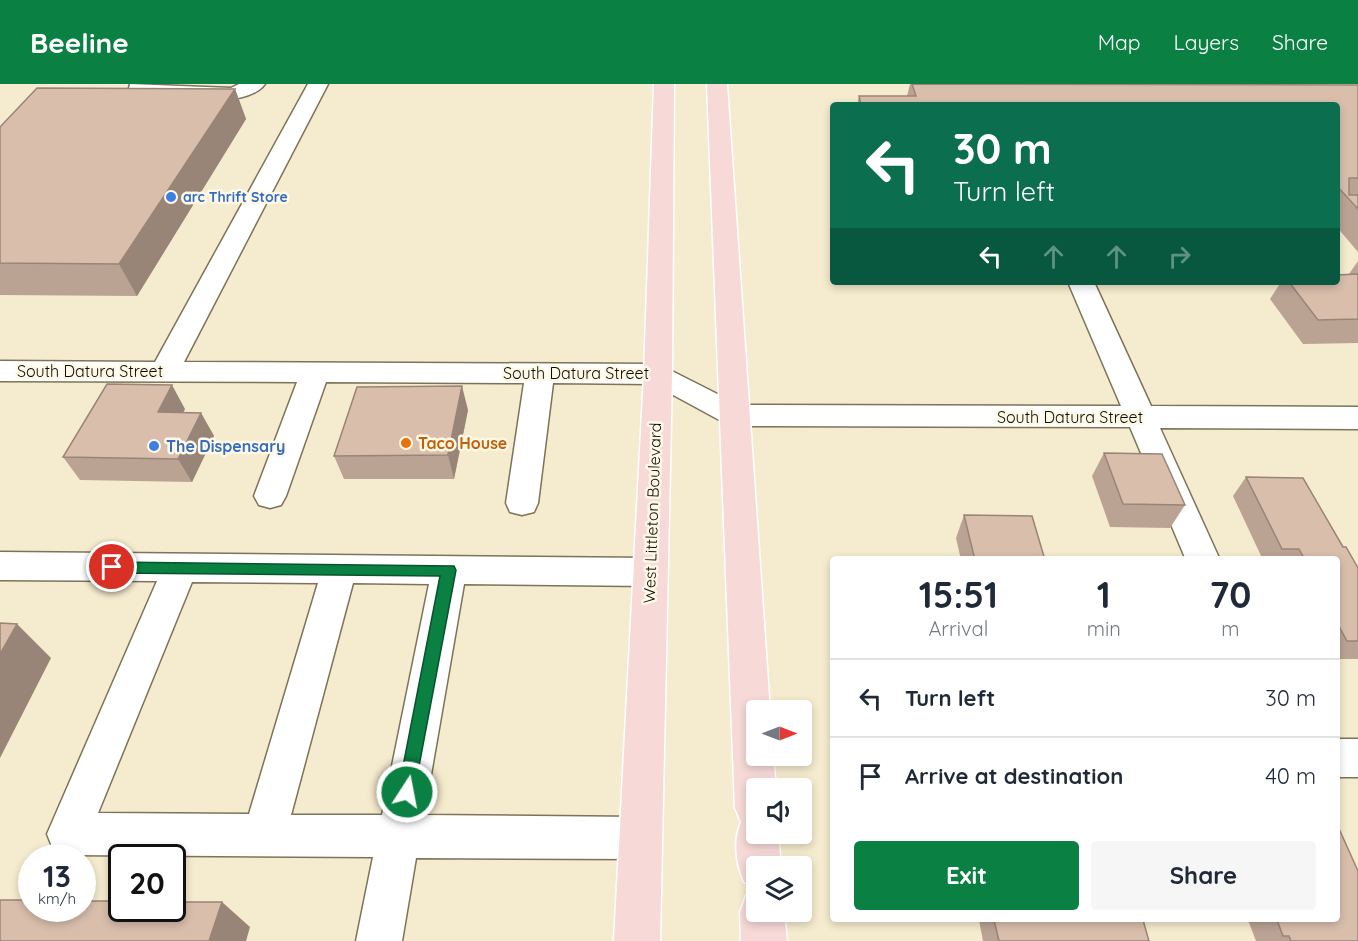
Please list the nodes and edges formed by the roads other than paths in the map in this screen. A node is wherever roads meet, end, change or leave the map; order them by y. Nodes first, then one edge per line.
1 (140, 84) edge
2 (255, 84) edge
3 (318, 84) edge
4 (664, 84) edge
5 (717, 84) edge
6 (1082, 285) edge
7 (0, 371) edge
8 (164, 372) junction
9 (315, 372) junction
10 (540, 373) junction
11 (658, 374) junction
12 (734, 415) junction
13 (1140, 417) junction
14 (1358, 418) edge
15 (270, 496) dead end
16 (522, 503) dead end
17 (1201, 556) edge
18 (0, 566) edge
19 (180, 568) junction
20 (339, 569) junction
21 (449, 570) junction
22 (650, 572) junction
23 (1340, 758) edge
24 (1358, 758) edge
25 (754, 778) edge
26 (264, 836) junction
27 (398, 837) junction
28 (640, 838) junction
29 (763, 922) edge
30 (379, 941) edge
31 (637, 941) edge
32 (764, 941) edge

1 - 2 street
3 - 8 street
4 - 11 main road, West Littleton Boulevard
5 - 12 main road
6 - 13 street
7 - 8 street, South Datura Street
8 - 9 street, South Datura Street
9 - 10 street, South Datura Street
9 - 15 street
10 - 11 street, South Datura Street
10 - 16 street
11 - 12 street, South Datura Street
11 - 22 main road, West Littleton Boulevard
12 - 13 street, South Datura Street
12 - 25 main road
13 - 14 street, South Datura Street
13 - 17 street
18 - 19 street
19 - 20 street
19 - 26 street
20 - 21 street
20 - 26 street
21 - 22 street
21 - 27 street
22 - 28 main road, West Littleton Boulevard
23 - 24 street
26 - 27 street
27 - 28 street
27 - 30 street
28 - 31 main road, West Littleton Boulevard
29 - 32 main road

